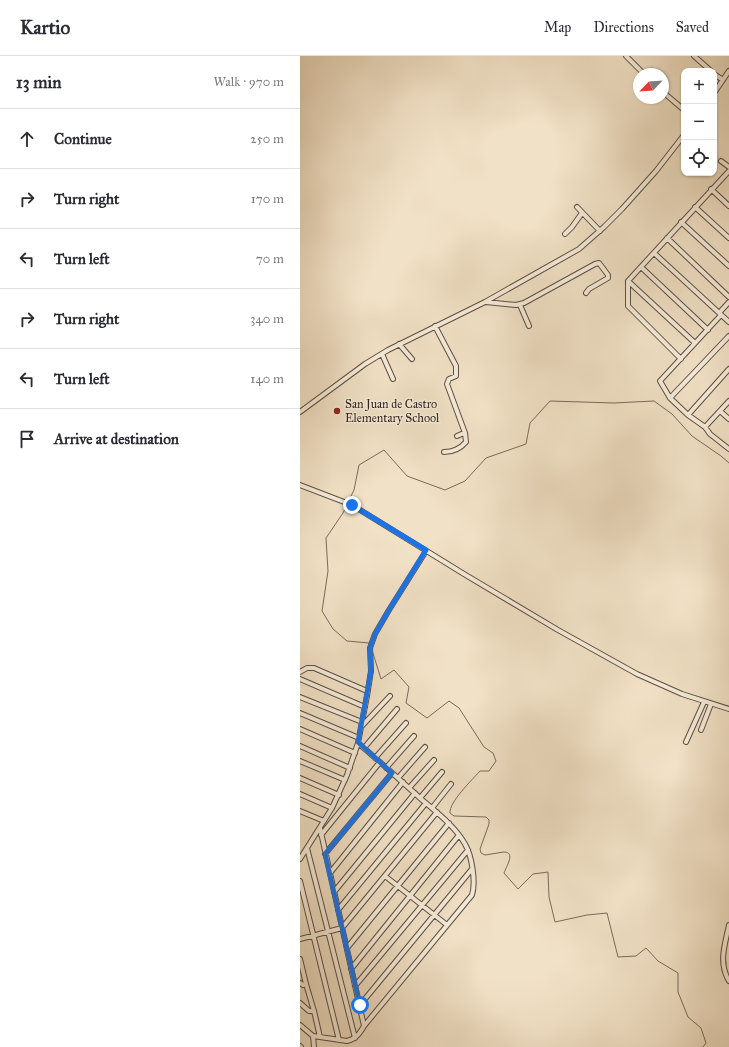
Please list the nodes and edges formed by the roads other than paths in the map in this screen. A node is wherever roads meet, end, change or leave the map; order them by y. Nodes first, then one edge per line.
1 (626, 56) edge
2 (694, 56) edge
3 (638, 68) edge
4 (708, 68) edge
5 (729, 71) edge
6 (717, 76) edge
7 (723, 80) junction
8 (717, 89) edge
9 (669, 97) edge
10 (681, 107) edge
11 (681, 139) edge
12 (721, 160) dead end
13 (729, 167) edge
14 (728, 173) edge
15 (711, 189) junction
16 (729, 206) edge
17 (577, 207) dead end
18 (695, 207) junction
19 (582, 213) junction
20 (681, 222) junction
21 (600, 231) junction
22 (565, 234) dead end
23 (667, 238) junction
24 (729, 238) edge
25 (654, 252) junction
26 (729, 266) edge
27 (641, 267) junction
28 (628, 281) junction
29 (586, 294) dead end
30 (729, 297) edge
31 (485, 302) junction
32 (729, 302) edge
33 (520, 305) junction
34 (720, 314) junction
35 (729, 322) edge
36 (435, 326) junction
37 (530, 326) dead end
38 (708, 330) junction
39 (729, 336) edge
40 (695, 343) junction
41 (399, 344) junction
42 (382, 354) junction
43 (412, 359) dead end
44 (681, 359) junction
45 (729, 369) edge
46 (393, 379) dead end
47 (670, 398) junction
48 (729, 401) edge
49 (720, 411) junction
50 (300, 412) edge
51 (688, 415) junction
52 (729, 419) edge
53 (705, 427) junction
54 (464, 433) junction
55 (458, 436) dead end
56 (729, 450) edge
57 (444, 452) dead end
58 (300, 485) edge
59 (426, 550) junction
60 (300, 672) edge
61 (300, 680) edge
62 (367, 691) junction
63 (390, 696) dead end
64 (300, 697) edge
65 (704, 702) junction
66 (710, 704) junction
67 (365, 707) junction
68 (397, 709) dead end
69 (729, 709) edge
70 (300, 713) edge
71 (362, 722) junction
72 (406, 723) dead end
73 (361, 728) junction
74 (300, 729) edge
75 (701, 730) dead end
76 (414, 736) dead end
77 (358, 740) junction
78 (686, 742) dead end
79 (300, 746) edge
80 (425, 747) dead end
81 (364, 748) junction
82 (354, 753) junction
83 (375, 758) junction
84 (434, 760) dead end
85 (300, 761) edge
86 (380, 762) junction
87 (350, 768) junction
88 (386, 768) junction
89 (442, 772) dead end
90 (392, 773) junction
91 (300, 778) edge
92 (398, 778) junction
93 (345, 780) junction
94 (403, 782) junction
95 (451, 784) dead end
96 (410, 788) junction
97 (415, 793) junction
98 (300, 794) edge
99 (339, 795) junction
100 (420, 798) junction
101 (426, 802) junction
102 (332, 808) junction
103 (432, 808) junction
104 (300, 810) edge
105 (437, 812) junction
106 (324, 821) junction
107 (449, 823) junction
108 (320, 828) junction
109 (322, 835) junction
110 (459, 836) junction
111 (308, 848) junction
112 (468, 850) junction
113 (325, 854) junction
114 (300, 859) edge
115 (472, 869) junction
116 (330, 873) junction
117 (385, 876) junction
118 (300, 881) edge
119 (398, 886) junction
120 (334, 892) junction
121 (410, 896) junction
122 (422, 906) junction
123 (338, 910) junction
124 (434, 915) junction
125 (447, 925) junction
126 (729, 925) edge
127 (342, 928) junction
128 (328, 932) junction
129 (313, 936) junction
130 (300, 939) edge
131 (347, 948) junction
132 (300, 959) edge
133 (352, 969) junction
134 (729, 981) edge
135 (300, 983) edge
136 (306, 984) junction
137 (355, 986) junction
138 (300, 1003) edge
139 (360, 1005) junction
140 (314, 1011) junction
141 (300, 1025) edge
142 (364, 1026) junction
143 (313, 1036) junction
144 (320, 1037) junction
145 (355, 1038) junction
146 (339, 1040) junction
147 (314, 1047) edge

1 - 3 street
2 - 4 street
5 - 7 street
6 - 7 street
7 - 8 street
9 - 10 street
11 - 21 street
12 - 13 street
14 - 15 street
15 - 16 street
15 - 18 street
17 - 19 street
18 - 20 street
18 - 24 street
19 - 21 street
19 - 22 street
20 - 23 street
20 - 26 street
21 - 31 street
23 - 25 street
23 - 30 street
25 - 27 street
25 - 34 street
27 - 28 street
27 - 38 street
28 - 40 street
28 - 44 street
29 - 33 street
31 - 33 street
31 - 36 street
32 - 34 street
33 - 37 street
34 - 35 street
34 - 38 street
36 - 41 street
36 - 54 street
38 - 40 street
39 - 47 street
40 - 44 street
41 - 42 street
41 - 43 street
42 - 46 street
42 - 50 street
44 - 47 street
45 - 51 street
47 - 51 street
48 - 49 street
49 - 52 street
49 - 53 street
51 - 53 street
53 - 56 street
54 - 55 street
54 - 57 street
58 - 59 street
59 - 62 street
59 - 65 street
60 - 62 street
61 - 67 street
62 - 67 street
63 - 73 street
64 - 71 street
65 - 66 street
65 - 78 street
66 - 69 street
66 - 75 street
67 - 71 street
68 - 81 street
70 - 77 street
71 - 73 street
72 - 83 street
73 - 77 street
74 - 82 street
76 - 88 street
77 - 81 street
77 - 82 street
79 - 87 street
80 - 92 street
81 - 83 street
82 - 87 street
83 - 86 street
84 - 96 street
85 - 93 street
86 - 88 street
86 - 109 street
87 - 93 street
88 - 90 street
89 - 100 street
90 - 92 street
90 - 113 street
91 - 99 street
92 - 94 street
93 - 99 street
94 - 96 street
94 - 116 street
95 - 103 street
96 - 97 street
97 - 100 street
97 - 120 street
98 - 102 street
99 - 102 street
100 - 101 street
101 - 103 street
101 - 123 street
102 - 106 street
103 - 105 street
104 - 106 street
105 - 107 street
105 - 117 street
106 - 108 street
107 - 110 street
107 - 119 street
108 - 109 street
108 - 111 street
109 - 113 street
110 - 112 street
110 - 121 street
111 - 114 street
111 - 128 street
112 - 115 street
112 - 122 street
113 - 116 street
115 - 124 street
115 - 125 street
116 - 120 street
117 - 119 street
117 - 127 street
118 - 129 street
119 - 121 street
119 - 131 street
120 - 123 street
121 - 122 street
121 - 133 street
122 - 124 street
122 - 137 street
123 - 127 street
124 - 125 street
124 - 139 street
125 - 142 street
126 - 134 street
127 - 128 street
127 - 131 street
128 - 129 street
128 - 145 street
129 - 130 street
129 - 146 street
131 - 133 street
132 - 136 street
133 - 137 street
135 - 136 street
136 - 140 street
137 - 139 street
138 - 140 street
139 - 142 street
140 - 144 street
141 - 143 street
142 - 145 street
143 - 144 street
143 - 147 street
144 - 146 street
145 - 146 street

